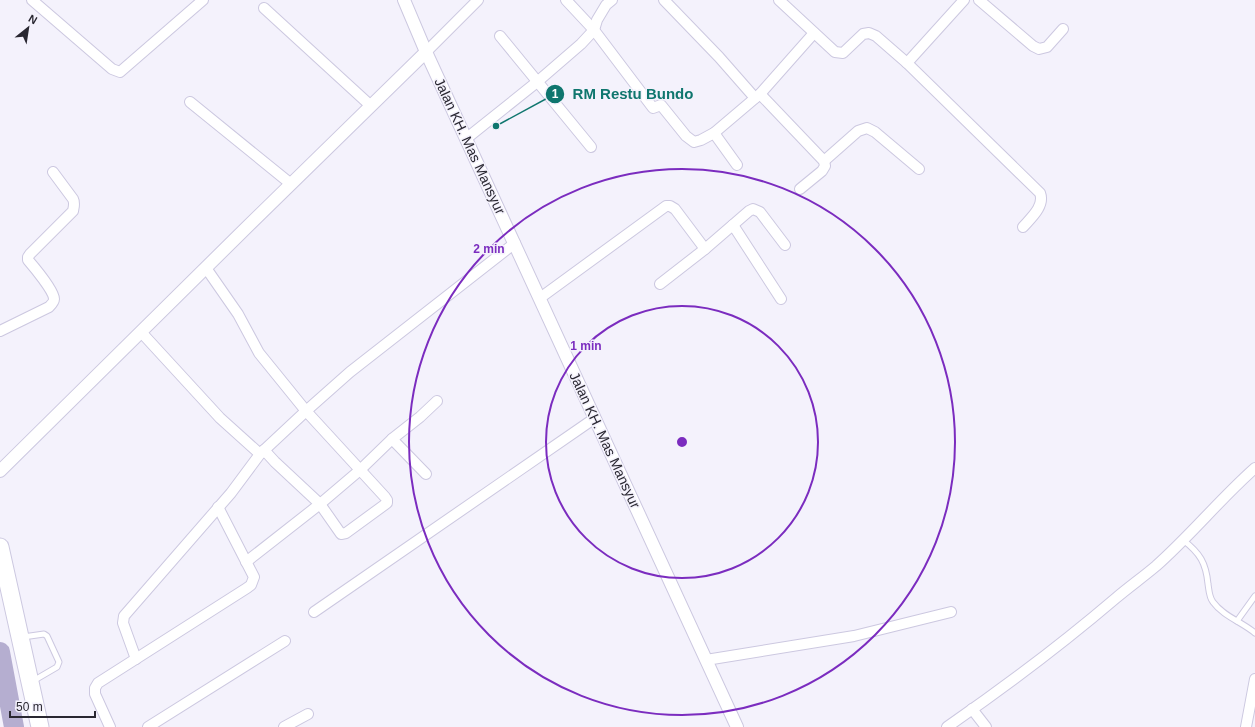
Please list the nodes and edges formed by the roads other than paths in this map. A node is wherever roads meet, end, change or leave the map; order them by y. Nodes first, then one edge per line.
1 (32, 0) edge
2 (404, 0) edge
3 (478, 0) edge
4 (566, 0) edge
5 (612, 0) edge
6 (664, 0) edge
7 (964, 0) edge
8 (979, 0) edge
9 (197, 2) edge
10 (786, 2) edge
11 (264, 8) dead end
12 (1063, 29) dead end
13 (594, 30) junction
14 (814, 33) junction
15 (500, 36) dead end
16 (426, 52) junction
17 (907, 63) junction
18 (537, 82) junction
19 (758, 96) junction
20 (190, 102) dead end
21 (371, 106) junction
22 (714, 133) junction
23 (467, 138) junction
24 (591, 147) dead end
25 (824, 161) junction
26 (737, 164) dead end
27 (919, 169) dead end
28 (53, 172) dead end
29 (290, 184) junction
30 (800, 189) dead end
31 (733, 225) junction
32 (1023, 227) dead end
33 (514, 243) junction
34 (785, 245) dead end
35 (705, 249) junction
36 (206, 268) junction
37 (660, 284) dead end
38 (540, 298) junction
39 (781, 299) dead end
40 (0, 331) edge
41 (141, 332) junction
42 (437, 401) dead end
43 (306, 411) junction
44 (595, 418) junction
45 (392, 439) junction
46 (262, 452) junction
47 (1255, 468) edge
48 (360, 470) junction
49 (0, 471) edge
50 (426, 474) dead end
51 (320, 504) junction
52 (218, 507) junction
53 (1183, 540) junction
54 (0, 547) edge
55 (246, 562) junction
56 (1255, 596) edge
57 (314, 612) dead end
58 (951, 612) dead end
59 (1238, 621) junction
60 (1255, 634) edge
61 (20, 638) junction
62 (285, 641) dead end
63 (136, 659) junction
64 (706, 660) junction
65 (1255, 679) edge
66 (30, 682) junction
67 (972, 710) junction
68 (308, 714) dead end
69 (40, 727) edge
70 (110, 727) edge
71 (148, 727) edge
72 (284, 727) edge
73 (737, 727) edge
74 (947, 727) edge
75 (986, 727) edge
76 (1246, 727) edge

1 - 9 street
2 - 16 street, Jalan KH. Mas Mansyur
3 - 16 street
4 - 13 street
5 - 13 street
6 - 19 street
7 - 17 street
8 - 12 street
10 - 14 street
11 - 21 street
13 - 18 street
13 - 22 street
14 - 17 street
14 - 19 street
15 - 18 street
16 - 21 street
16 - 23 street, Jalan KH. Mas Mansyur
17 - 32 street
18 - 23 street
18 - 24 street
19 - 22 street
19 - 25 street
20 - 29 street
21 - 29 street
22 - 26 street
23 - 33 street, Jalan KH. Mas Mansyur
25 - 27 street
25 - 30 street
28 - 40 street
29 - 36 street
31 - 34 street
31 - 35 street
31 - 39 street
33 - 38 street, Jalan KH. Mas Mansyur
33 - 43 street
35 - 37 street
35 - 38 street
36 - 41 street
36 - 43 street
38 - 44 street, Jalan KH. Mas Mansyur
41 - 46 street
41 - 49 street
42 - 45 street
43 - 46 street
43 - 48 street
44 - 57 street
44 - 64 street, Jalan KH. Mas Mansyur
45 - 48 street
45 - 50 street
46 - 51 street
46 - 52 street
47 - 53 street
48 - 51 street
48 - 51 street
51 - 55 street
52 - 55 street
52 - 63 street
53 - 59 lane
53 - 67 street
54 - 61 highway
55 - 63 street
56 - 59 lane
58 - 64 street
59 - 60 lane
61 - 66 highway
61 - 66 lane
62 - 71 street
63 - 70 street
64 - 73 street, Jalan KH. Mas Mansyur
65 - 76 street
66 - 69 highway
67 - 74 street
67 - 75 street
68 - 72 street

